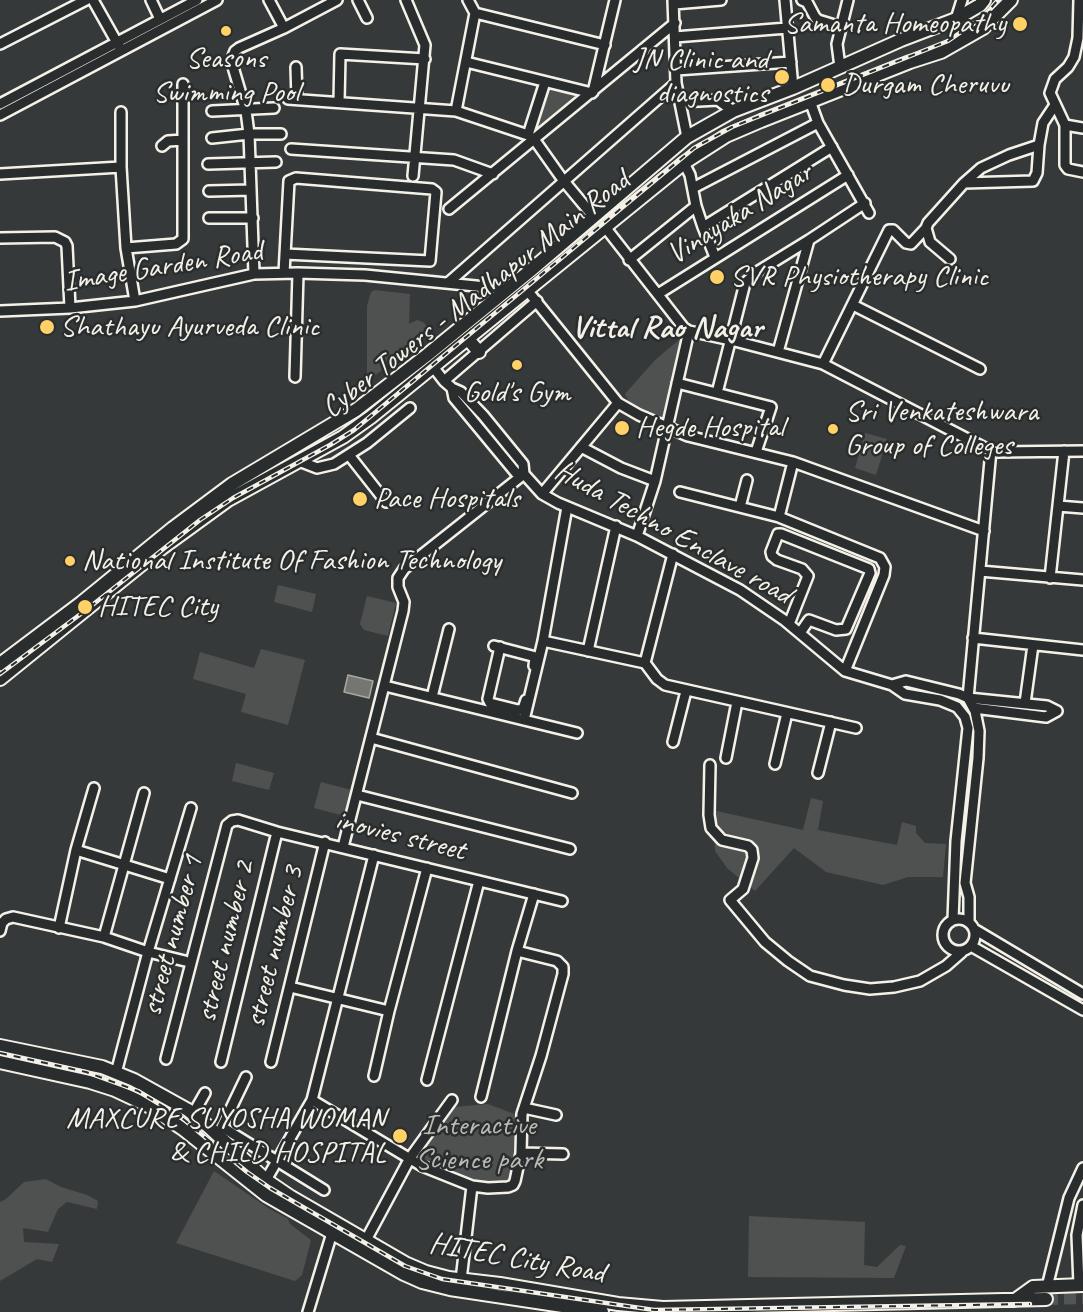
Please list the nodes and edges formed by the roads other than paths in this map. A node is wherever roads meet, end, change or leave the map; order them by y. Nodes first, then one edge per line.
1 (86, 0) edge
2 (93, 0) edge
3 (151, 0) edge
4 (197, 0) edge
5 (217, 0) edge
6 (269, 0) edge
7 (338, 0) edge
8 (358, 0) edge
9 (406, 0) edge
10 (468, 0) edge
11 (615, 0) edge
12 (721, 0) edge
13 (785, 0) edge
14 (848, 0) edge
15 (962, 0) edge
16 (984, 0) edge
17 (1011, 0) edge
18 (1079, 0) edge
19 (806, 1) edge
20 (673, 2) edge
21 (476, 13) junction
22 (368, 18) dead end
23 (160, 19) junction
24 (956, 20) junction
25 (1081, 22) edge
26 (675, 23) junction
27 (841, 27) junction
28 (284, 28) junction
29 (787, 28) junction
30 (675, 37) junction
31 (117, 42) junction
32 (0, 44) edge
33 (604, 45) junction
34 (122, 51) junction
35 (425, 58) junction
36 (466, 62) junction
37 (791, 62) junction
38 (296, 67) dead end
39 (840, 67) junction
40 (676, 70) junction
41 (545, 82) junction
42 (676, 83) junction
43 (183, 84) dead end
44 (793, 88) junction
45 (592, 93) junction
46 (810, 101) junction
47 (339, 102) junction
48 (680, 102) junction
49 (0, 104) edge
50 (1055, 105) junction
51 (274, 108) dead end
52 (419, 108) junction
53 (212, 111) dead end
54 (246, 111) junction
55 (456, 111) junction
56 (733, 111) junction
57 (121, 112) dead end
58 (0, 115) edge
59 (818, 123) junction
60 (1065, 125) junction
61 (1083, 128) edge
62 (249, 134) junction
63 (281, 134) dead end
64 (531, 137) junction
65 (687, 137) junction
66 (212, 138) dead end
67 (183, 140) junction
68 (1038, 145) junction
69 (162, 146) dead end
70 (832, 147) junction
71 (291, 149) dead end
72 (415, 157) junction
73 (276, 162) dead end
74 (684, 163) junction
75 (208, 164) dead end
76 (250, 164) junction
77 (121, 167) junction
78 (1083, 172) edge
79 (0, 174) edge
80 (493, 174) junction
81 (413, 176) dead end
82 (848, 176) junction
83 (563, 180) junction
84 (964, 183) junction
85 (693, 188) junction
86 (251, 190) junction
87 (209, 191) dead end
88 (865, 202) junction
89 (696, 206) junction
90 (449, 209) dead end
91 (869, 213) dead end
92 (593, 216) junction
93 (209, 218) dead end
94 (253, 218) junction
95 (604, 227) junction
96 (703, 227) junction
97 (926, 228) junction
98 (0, 238) edge
99 (809, 240) junction
100 (126, 248) junction
101 (285, 254) junction
102 (715, 257) junction
103 (950, 259) dead end
104 (629, 260) junction
105 (284, 273) junction
106 (298, 273) junction
107 (254, 274) junction
108 (448, 283) junction
109 (506, 289) junction
110 (527, 290) junction
111 (657, 294) junction
112 (135, 301) junction
113 (537, 301) junction
114 (853, 305) junction
115 (70, 308) junction
116 (0, 311) edge
117 (689, 331) junction
118 (468, 339) junction
119 (731, 340) junction
120 (478, 352) junction
121 (778, 352) junction
122 (824, 364) junction
123 (434, 368) junction
124 (980, 369) dead end
125 (295, 377) dead end
126 (444, 381) junction
127 (677, 383) junction
128 (717, 393) junction
129 (618, 403) junction
130 (410, 408) dead end
131 (356, 410) junction
132 (362, 423) junction
133 (336, 424) junction
134 (667, 429) junction
135 (343, 437) junction
136 (581, 447) junction
137 (991, 450) junction
138 (1064, 451) junction
139 (756, 452) junction
140 (1083, 452) edge
141 (349, 455) junction
142 (299, 460) junction
143 (793, 462) junction
144 (524, 474) junction
145 (747, 480) dead end
146 (655, 481) junction
147 (680, 492) dead end
148 (542, 494) junction
149 (386, 502) dead end
150 (1058, 506) junction
151 (567, 507) junction
152 (740, 507) junction
153 (1083, 508) edge
154 (779, 517) junction
155 (616, 526) junction
156 (984, 531) junction
157 (637, 536) junction
158 (674, 554) junction
159 (980, 571) junction
160 (1050, 578) junction
161 (1083, 580) edge
162 (794, 614) junction
163 (806, 622) junction
164 (789, 624) junction
165 (450, 629) dead end
166 (800, 633) junction
167 (972, 638) junction
168 (543, 641) junction
169 (497, 644) junction
170 (1033, 645) junction
171 (1083, 650) edge
172 (588, 651) junction
173 (645, 663) junction
174 (0, 664) edge
175 (845, 671) junction
176 (0, 679) edge
177 (892, 685) junction
178 (385, 686) junction
179 (686, 691) junction
180 (432, 697) junction
181 (968, 698) junction
182 (737, 702) junction
183 (1025, 703) junction
184 (974, 708) junction
185 (479, 710) junction
186 (787, 713) junction
187 (524, 720) junction
188 (831, 722) junction
189 (856, 728) dead end
190 (577, 733) dead end
191 (371, 738) junction
192 (673, 742) dead end
193 (726, 758) dead end
194 (775, 764) dead end
195 (710, 765) dead end
196 (818, 773) dead end
197 (94, 788) dead end
198 (572, 793) dead end
199 (144, 794) dead end
200 (357, 795) junction
201 (191, 808) dead end
202 (227, 825) joint
203 (277, 832) junction
204 (325, 842) junction
205 (343, 847) junction
206 (570, 849) dead end
207 (76, 850) junction
208 (374, 855) junction
209 (124, 866) junction
210 (427, 868) junction
211 (170, 879) junction
212 (479, 881) junction
213 (534, 894) junction
214 (562, 902) dead end
215 (953, 920) junction
216 (971, 926) junction
217 (59, 928) junction
218 (0, 931) edge
219 (104, 938) junction
220 (971, 946) junction
221 (517, 951) junction
222 (148, 952) junction
223 (962, 952) junction
224 (185, 961) dead end
225 (290, 987) junction
226 (1083, 994) edge
227 (337, 998) junction
228 (1083, 1010) edge
229 (388, 1011) junction
230 (0, 1046) edge
231 (166, 1059) dead end
232 (0, 1062) edge
233 (221, 1062) dead end
234 (271, 1062) dead end
235 (116, 1073) junction
236 (374, 1076) dead end
237 (244, 1078) dead end
238 (427, 1080) dead end
239 (205, 1093) dead end
240 (481, 1097) dead end
241 (312, 1100) junction
242 (452, 1100) dead end
243 (524, 1108) junction
244 (193, 1114) junction
245 (556, 1114) dead end
246 (521, 1153) junction
247 (563, 1154) dead end
248 (410, 1158) junction
249 (276, 1161) junction
250 (1083, 1168) edge
251 (266, 1180) junction
252 (472, 1185) junction
253 (324, 1190) dead end
254 (1082, 1210) edge
255 (1066, 1213) junction
256 (332, 1233) junction
257 (366, 1240) junction
258 (1059, 1244) junction
259 (1077, 1244) junction
260 (461, 1280) junction
261 (1081, 1285) edge
262 (1047, 1293) junction
263 (308, 1312) edge
264 (602, 1312) edge

1 - 32 street
2 - 31 street
3 - 23 street
4 - 23 street
5 - 34 street
6 - 28 street
7 - 28 street
8 - 22 street
9 - 35 street
10 - 21 street
11 - 33 street
12 - 20 street
13 - 29 street
14 - 27 street
15 - 24 street
16 - 24 main road, Cyber Towers - Madhapur Main Road
17 - 46 main road, Cyber Towers - Madhapur Main Road
18 - 25 street
19 - 27 street
20 - 26 street
21 - 33 street
21 - 36 street
23 - 31 street
24 - 39 main road, Cyber Towers - Madhapur Main Road
25 - 50 street
26 - 30 street
26 - 45 street
27 - 39 street
28 - 54 street
29 - 30 street
29 - 37 street
30 - 40 street
31 - 34 street
31 - 49 street
33 - 45 street
34 - 58 street
35 - 47 street
35 - 52 street
36 - 41 street
36 - 55 street
37 - 40 street
37 - 44 street
38 - 47 street
39 - 44 main road, Cyber Towers - Madhapur Main Road
40 - 42 street
41 - 45 street
41 - 64 street
42 - 48 street
42 - 83 street
43 - 67 street
44 - 56 main road, Cyber Towers - Madhapur Main Road
45 - 64 street
46 - 59 street
46 - 74 main road, Cyber Towers - Madhapur Main Road
47 - 52 street
48 - 56 street
48 - 65 street
50 - 60 street
50 - 68 street
51 - 54 street
52 - 55 street
52 - 72 street
53 - 54 street
54 - 62 street
55 - 64 street
56 - 65 main road, Cyber Towers - Madhapur Main Road
57 - 77 street
59 - 70 street
59 - 85 street
60 - 61 street
60 - 78 street
62 - 63 street
62 - 66 street
62 - 76 street
64 - 80 street
64 - 83 street
65 - 92 main road, Cyber Towers - Madhapur Main Road
67 - 69 street
67 - 100 street
68 - 84 street
68 - 84 street
70 - 82 street
70 - 96 street
71 - 72 street
72 - 80 street
72 - 81 street
73 - 76 street
74 - 85 street
74 - 95 main road, Cyber Towers - Madhapur Main Road
75 - 76 street
76 - 86 street
77 - 79 street
77 - 100 street
80 - 90 street
82 - 88 street
82 - 102 street, Vinayaka Nagar
83 - 92 street
83 - 108 street
84 - 97 street
85 - 89 street
86 - 87 street
86 - 94 street
88 - 91 street
88 - 99 street
89 - 96 street
89 - 104 street
92 - 109 main road, Cyber Towers - Madhapur Main Road
93 - 94 street
94 - 107 street
95 - 104 street
95 - 110 main road, Cyber Towers - Madhapur Main Road
96 - 102 street
97 - 103 street
97 - 114 street
98 - 115 street
99 - 119 street
99 - 121 street
100 - 112 street
101 - 101 street
101 - 105 street
102 - 111 street, Vinayaka Nagar
104 - 111 street
105 - 106 street, Image Garden Road
105 - 107 street, Image Garden Road
106 - 108 street, Image Garden Road
106 - 125 street, Image Garden Road
107 - 112 street, Image Garden Road
108 - 109 street, Image Garden Road
109 - 131 main road, Cyber Towers - Madhapur Main Road
110 - 113 street
110 - 118 main road, Cyber Towers - Madhapur Main Road
111 - 117 street
112 - 115 street, Image Garden Road
113 - 120 street
113 - 129 street
114 - 122 street
114 - 124 street
115 - 116 street, Image Garden Road
117 - 119 street
117 - 127 street
118 - 120 main road
118 - 123 main road, Cyber Towers - Madhapur Main Road
119 - 121 street
119 - 128 street
120 - 126 street
121 - 122 street
122 - 137 street
123 - 126 street, Huda Techno Enclave road
123 - 132 main road, Cyber Towers - Madhapur Main Road
126 - 144 street, Huda Techno Enclave road
127 - 128 street
127 - 134 street
128 - 139 street
129 - 134 street
129 - 136 street
130 - 141 street
131 - 132 main road
131 - 133 main road, Cyber Towers - Madhapur Main Road
132 - 135 main road, Cyber Towers - Madhapur Main Road
133 - 135 main road
133 - 174 main road, Cyber Towers - Madhapur Main Road
134 - 139 street
134 - 146 street
135 - 142 main road, Cyber Towers - Madhapur Main Road
136 - 146 street
136 - 148 street
137 - 138 street
137 - 156 street
138 - 140 street
138 - 150 street
139 - 143 street
141 - 142 street
141 - 149 street
142 - 176 main road, Cyber Towers - Madhapur Main Road
143 - 154 street
143 - 156 street
144 - 148 street, Huda Techno Enclave road
144 - 178 street
145 - 152 street
146 - 157 street
147 - 152 street
148 - 151 street, Huda Techno Enclave road
150 - 153 street
150 - 160 street
151 - 155 street, Huda Techno Enclave road
151 - 168 street
152 - 154 street
154 - 175 street
155 - 157 street, Huda Techno Enclave road
155 - 172 street
156 - 159 street
157 - 158 street, Huda Techno Enclave road
158 - 164 street, Huda Techno Enclave road
158 - 173 street
159 - 160 street
159 - 167 street
160 - 161 street
162 - 163 street
162 - 163 street
162 - 164 street
163 - 166 street
164 - 166 street, Huda Techno Enclave road
165 - 180 street
166 - 175 street, Huda Techno Enclave road
167 - 170 street
167 - 181 street
168 - 172 street
168 - 187 street
169 - 169 street
169 - 185 street
170 - 171 street
170 - 183 street
172 - 173 street
173 - 179 street
175 - 177 street, Huda Techno Enclave road
177 - 181 street, Huda Techno Enclave road
177 - 215 street, Huda Techno Enclave road
178 - 180 street
178 - 191 street
179 - 182 street
179 - 192 street
180 - 185 street
181 - 183 street, Huda Techno Enclave road
181 - 184 street
182 - 186 street
182 - 193 street
183 - 184 street, Huda Techno Enclave road
184 - 216 street
185 - 187 street
186 - 188 street
186 - 194 street
187 - 190 street
188 - 189 street
188 - 196 street
191 - 198 street
191 - 200 street
195 - 223 street
197 - 207 street
199 - 209 street
200 - 205 street
200 - 206 street
201 - 211 street
202 - 203 street, inovies street
202 - 231 street, street number 1
203 - 204 street, inovies street
203 - 233 street, street number 2
204 - 205 street, inovies street
204 - 225 street, street number 3
205 - 208 street, inovies street
207 - 209 street
207 - 217 street
208 - 210 street, inovies street
208 - 227 street
209 - 211 street
209 - 219 street
210 - 212 street, inovies street
210 - 229 street
211 - 222 street
212 - 213 street, inovies street
212 - 238 street
213 - 214 street, inovies street
213 - 221 street
215 - 216 street
215 - 223 street
216 - 220 street
216 - 226 street
217 - 218 street
217 - 219 street
219 - 222 street
220 - 223 street
220 - 228 street
221 - 240 street
221 - 243 street
222 - 224 street
222 - 235 street
225 - 227 street
225 - 234 street, street number 3
227 - 229 street
227 - 241 street
229 - 236 street
230 - 235 main road, HITEC City Road
232 - 256 main road, HITEC City Road
235 - 244 main road, HITEC City Road
237 - 249 street
239 - 244 street
241 - 248 street
241 - 249 street
242 - 248 street
243 - 245 street
243 - 246 street
244 - 251 main road, HITEC City Road
246 - 247 street
246 - 252 street
248 - 252 street
248 - 257 street
249 - 251 street
249 - 253 street
250 - 255 street
251 - 257 main road, HITEC City Road
252 - 260 street
254 - 255 street
254 - 259 street
255 - 258 street
256 - 263 street
256 - 264 main road, HITEC City Road
257 - 260 main road, HITEC City Road
258 - 259 street
258 - 262 street
259 - 261 street
260 - 262 main road, HITEC City Road
261 - 262 main road

